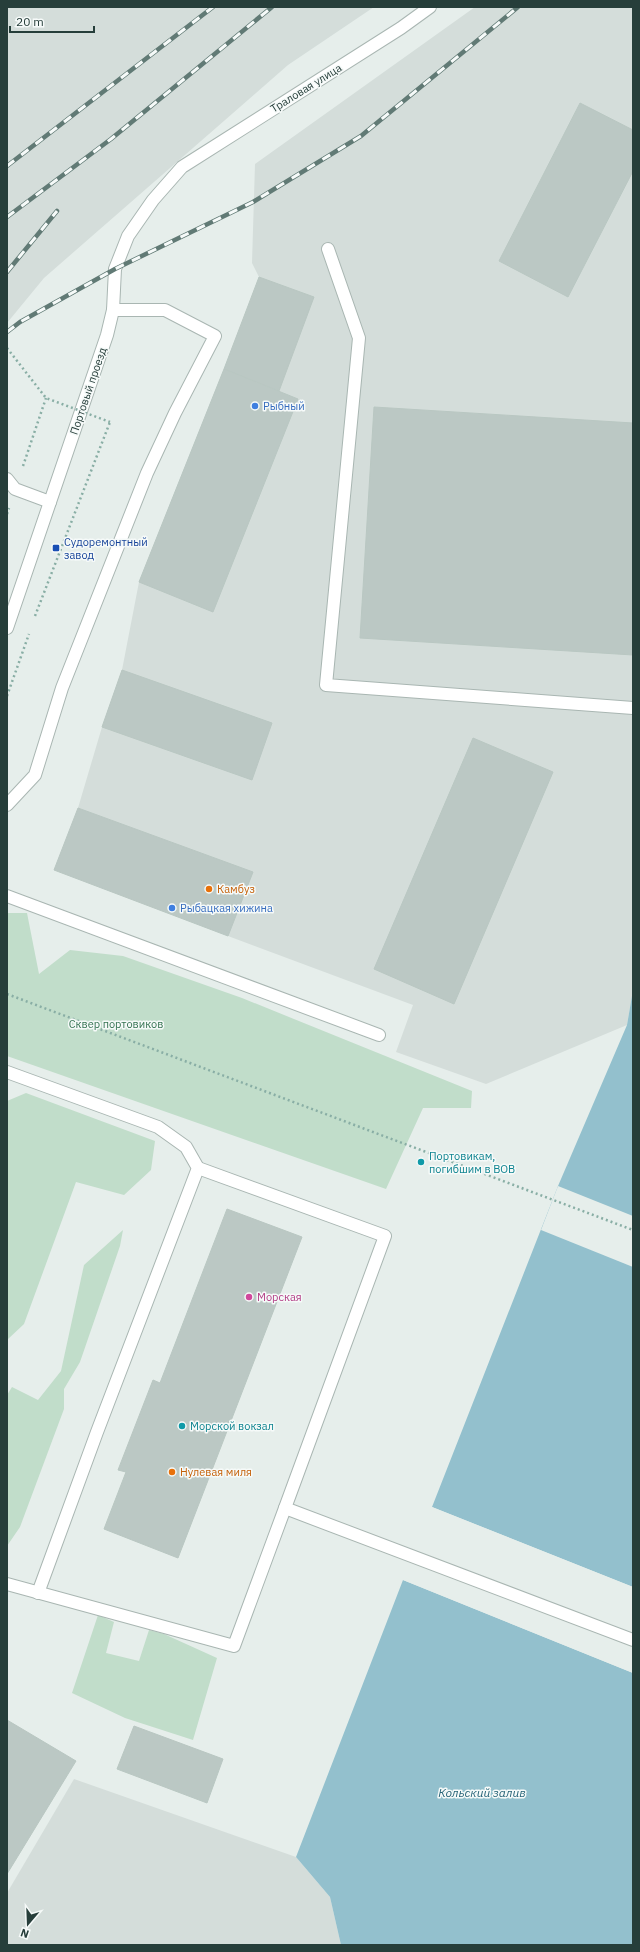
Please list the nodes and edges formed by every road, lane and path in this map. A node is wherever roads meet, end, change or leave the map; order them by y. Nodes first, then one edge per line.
1 (430, 7) edge
2 (182, 167) joint
3 (328, 249) dead end
4 (113, 310) junction
5 (7, 348) edge
6 (46, 398) junction
7 (32, 439) dead end
8 (7, 479) edge
9 (50, 502) junction
10 (33, 622) dead end
11 (7, 628) edge
12 (31, 629) dead end
13 (7, 696) edge
14 (633, 708) edge
15 (7, 805) edge
16 (7, 896) edge
17 (7, 994) edge
18 (379, 1035) dead end
19 (7, 1072) edge
20 (198, 1168) junction
21 (633, 1230) edge
22 (285, 1508) junction
23 (7, 1584) edge
24 (38, 1593) junction
25 (633, 1640) edge

1 - 2 street, Траловая улица
2 - 4 street, Портовый проезд
3 - 14 street
4 - 9 street, Портовый проезд
4 - 15 street
5 - 6 path, bridge
6 - 7 path
6 - 10 path, bridge
8 - 9 street
9 - 11 street, Портовый проезд
12 - 13 path
16 - 18 street
17 - 21 path
19 - 20 street
20 - 22 street
20 - 24 street
22 - 24 street
22 - 25 street
23 - 24 street

